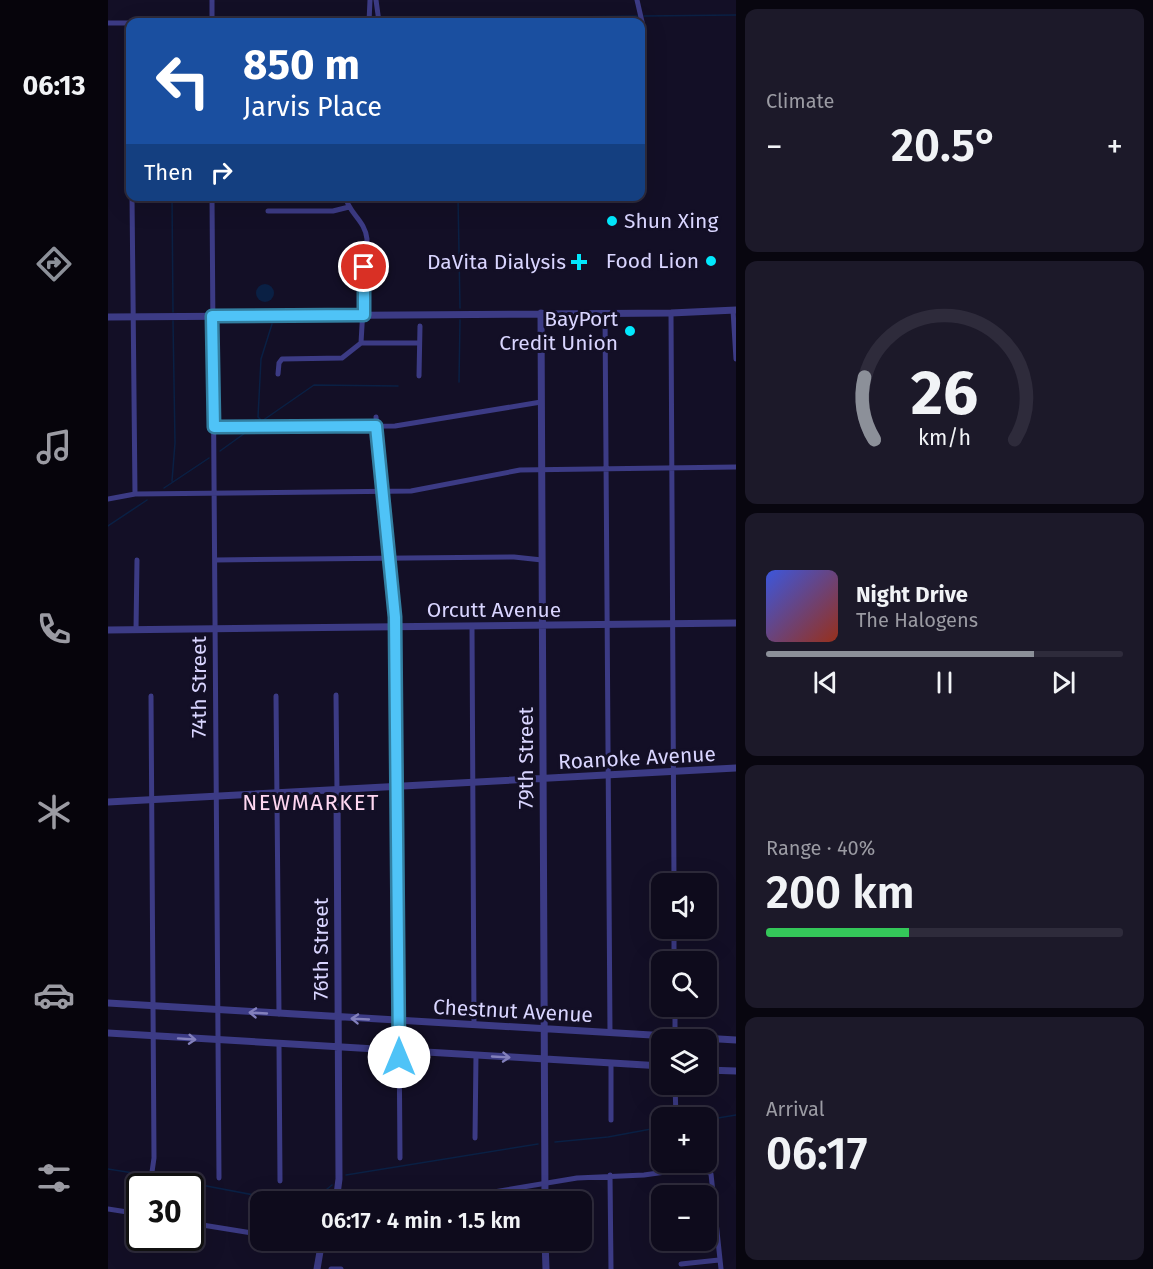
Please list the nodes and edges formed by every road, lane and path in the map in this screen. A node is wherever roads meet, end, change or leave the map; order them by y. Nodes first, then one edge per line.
1 (212, 0) edge
2 (370, 0) edge
3 (376, 0) edge
4 (637, 0) edge
5 (212, 18) edge
6 (369, 18) edge
7 (378, 18) edge
8 (641, 18) edge
9 (126, 22) edge
10 (108, 23) edge
11 (132, 201) edge
12 (212, 201) edge
13 (347, 201) edge
14 (349, 207) junction
15 (268, 211) dead end
16 (735, 310) edge
17 (605, 313) junction
18 (671, 313) junction
19 (541, 314) junction
20 (364, 315) junction
21 (134, 316) junction
22 (212, 316) junction
23 (108, 317) edge
24 (420, 326) dead end
25 (361, 343) junction
26 (420, 343) junction
27 (736, 359) edge
28 (278, 374) dead end
29 (419, 376) dead end
30 (541, 402) junction
31 (375, 417) dead end
32 (376, 426) junction
33 (214, 427) junction
34 (736, 467) edge
35 (541, 469) junction
36 (672, 469) junction
37 (606, 470) junction
38 (381, 492) junction
39 (214, 494) junction
40 (135, 495) junction
41 (108, 499) edge
42 (388, 559) junction
43 (137, 560) dead end
44 (215, 560) junction
45 (542, 560) junction
46 (736, 623) edge
47 (607, 626) junction
48 (673, 626) junction
49 (396, 627) junction
50 (472, 627) junction
51 (542, 627) junction
52 (215, 629) junction
53 (108, 630) edge
54 (136, 630) junction
55 (336, 695) dead end
56 (151, 696) dead end
57 (276, 696) dead end
58 (736, 768) edge
59 (673, 772) junction
60 (609, 777) junction
61 (543, 780) junction
62 (472, 783) junction
63 (398, 788) junction
64 (337, 791) junction
65 (277, 794) junction
66 (216, 796) junction
67 (151, 800) junction
68 (108, 802) edge
69 (674, 873) edge
70 (108, 1003) edge
71 (152, 1006) junction
72 (217, 1011) junction
73 (279, 1014) junction
74 (338, 1018) junction
75 (399, 1021) junction
76 (474, 1025) junction
77 (544, 1029) junction
78 (108, 1033) edge
79 (610, 1033) junction
80 (152, 1036) junction
81 (651, 1036) edge
82 (717, 1039) edge
83 (736, 1040) edge
84 (218, 1041) junction
85 (279, 1045) junction
86 (338, 1048) junction
87 (399, 1051) junction
88 (476, 1056) junction
89 (544, 1059) junction
90 (611, 1063) junction
91 (651, 1065) edge
92 (717, 1070) edge
93 (736, 1071) edge
94 (611, 1120) dead end
95 (475, 1138) dead end
96 (400, 1158) dead end
97 (152, 1173) edge
98 (660, 1173) edge
99 (710, 1173) edge
100 (610, 1176) junction
101 (219, 1178) dead end
102 (280, 1181) dead end
103 (545, 1184) junction
104 (338, 1191) edge
105 (502, 1191) edge
106 (545, 1191) edge
107 (108, 1209) edge
108 (126, 1212) edge
109 (204, 1225) edge
110 (250, 1233) edge
111 (320, 1251) edge
112 (545, 1251) edge
113 (720, 1260) junction
114 (681, 1264) dead end
115 (317, 1269) edge
116 (332, 1269) edge
117 (341, 1269) edge
118 (546, 1269) edge
119 (611, 1269) edge
120 (721, 1269) edge

1 - 5 street
2 - 6 street
3 - 7 street
4 - 8 street
9 - 10 street
11 - 21 street
12 - 22 street, 74th Street
13 - 14 street
14 - 15 street
14 - 20 street
16 - 18 street
16 - 27 street
17 - 18 street
17 - 19 street
17 - 37 street
18 - 36 street
19 - 20 street
19 - 30 street, 79th Street
20 - 22 street
20 - 25 street
21 - 22 street
21 - 23 street
21 - 40 street
22 - 33 street, 74th Street
24 - 26 street
25 - 26 street
25 - 28 street
26 - 29 street
30 - 32 street
30 - 35 street, 79th Street
31 - 32 street
32 - 33 street
32 - 38 street
33 - 39 street, 74th Street
34 - 36 street
35 - 37 street
35 - 38 street
35 - 45 street, 79th Street
36 - 37 street
36 - 48 street
37 - 47 street
38 - 39 street
38 - 42 street
39 - 40 street
39 - 44 street, 74th Street
40 - 41 street
42 - 44 street
42 - 45 street
42 - 49 street
43 - 54 street
44 - 52 street, 74th Street
45 - 51 street, 79th Street
46 - 48 street, Orcutt Avenue
47 - 48 street, Orcutt Avenue
47 - 51 street, Orcutt Avenue
47 - 60 street
48 - 59 street
49 - 50 street, Orcutt Avenue
49 - 52 street, Orcutt Avenue
49 - 63 street
50 - 51 street, Orcutt Avenue
50 - 62 street
51 - 61 street, 79th Street
52 - 54 street, Orcutt Avenue
52 - 66 street, 74th Street
53 - 54 street, Orcutt Avenue
55 - 64 street, 76th Street
56 - 67 street
57 - 65 street
58 - 59 street, Roanoke Avenue
59 - 60 street, Roanoke Avenue
59 - 69 street
60 - 61 street, Roanoke Avenue
60 - 79 street
61 - 62 street, Roanoke Avenue
61 - 77 street, 79th Street
62 - 63 street, Roanoke Avenue
62 - 76 street
63 - 64 street, Roanoke Avenue
63 - 75 street
64 - 65 street, Roanoke Avenue
64 - 74 street, 76th Street
65 - 66 street, Roanoke Avenue
65 - 73 street
66 - 67 street, Roanoke Avenue
66 - 72 street, 74th Street
67 - 68 street, Roanoke Avenue
67 - 71 street
70 - 71 street, Chestnut Avenue
71 - 72 street, Chestnut Avenue
71 - 80 street
73 -> 72 street, Chestnut Avenue
72 - 84 street, 74th Street
73 - 74 street, Chestnut Avenue
75 -> 74 street, Chestnut Avenue
74 - 86 street, 76th Street
75 - 76 street, Chestnut Avenue
75 - 87 street
76 - 77 street, Chestnut Avenue
77 - 79 street, Chestnut Avenue
77 - 89 street, 79th Street
78 - 80 street
79 - 81 street, Chestnut Avenue
80 -> 84 street
80 - 97 street
82 - 83 street, Chestnut Avenue
84 - 85 street
84 - 101 street, 74th Street
85 - 86 street
85 - 102 street
86 - 87 street
86 - 104 street, 76th Street
87 - 88 street
87 - 96 street
88 -> 89 street
88 - 95 street
89 - 90 street
89 - 103 street, 79th Street
90 - 91 street
90 - 94 street
92 - 93 street
98 - 100 street
99 - 113 street
100 - 103 street
100 - 119 street
103 - 105 street
103 - 106 street, 79th Street
107 - 108 street
109 - 110 street
111 - 115 street
112 - 118 street
113 - 114 street
113 - 120 street
116 - 117 street

